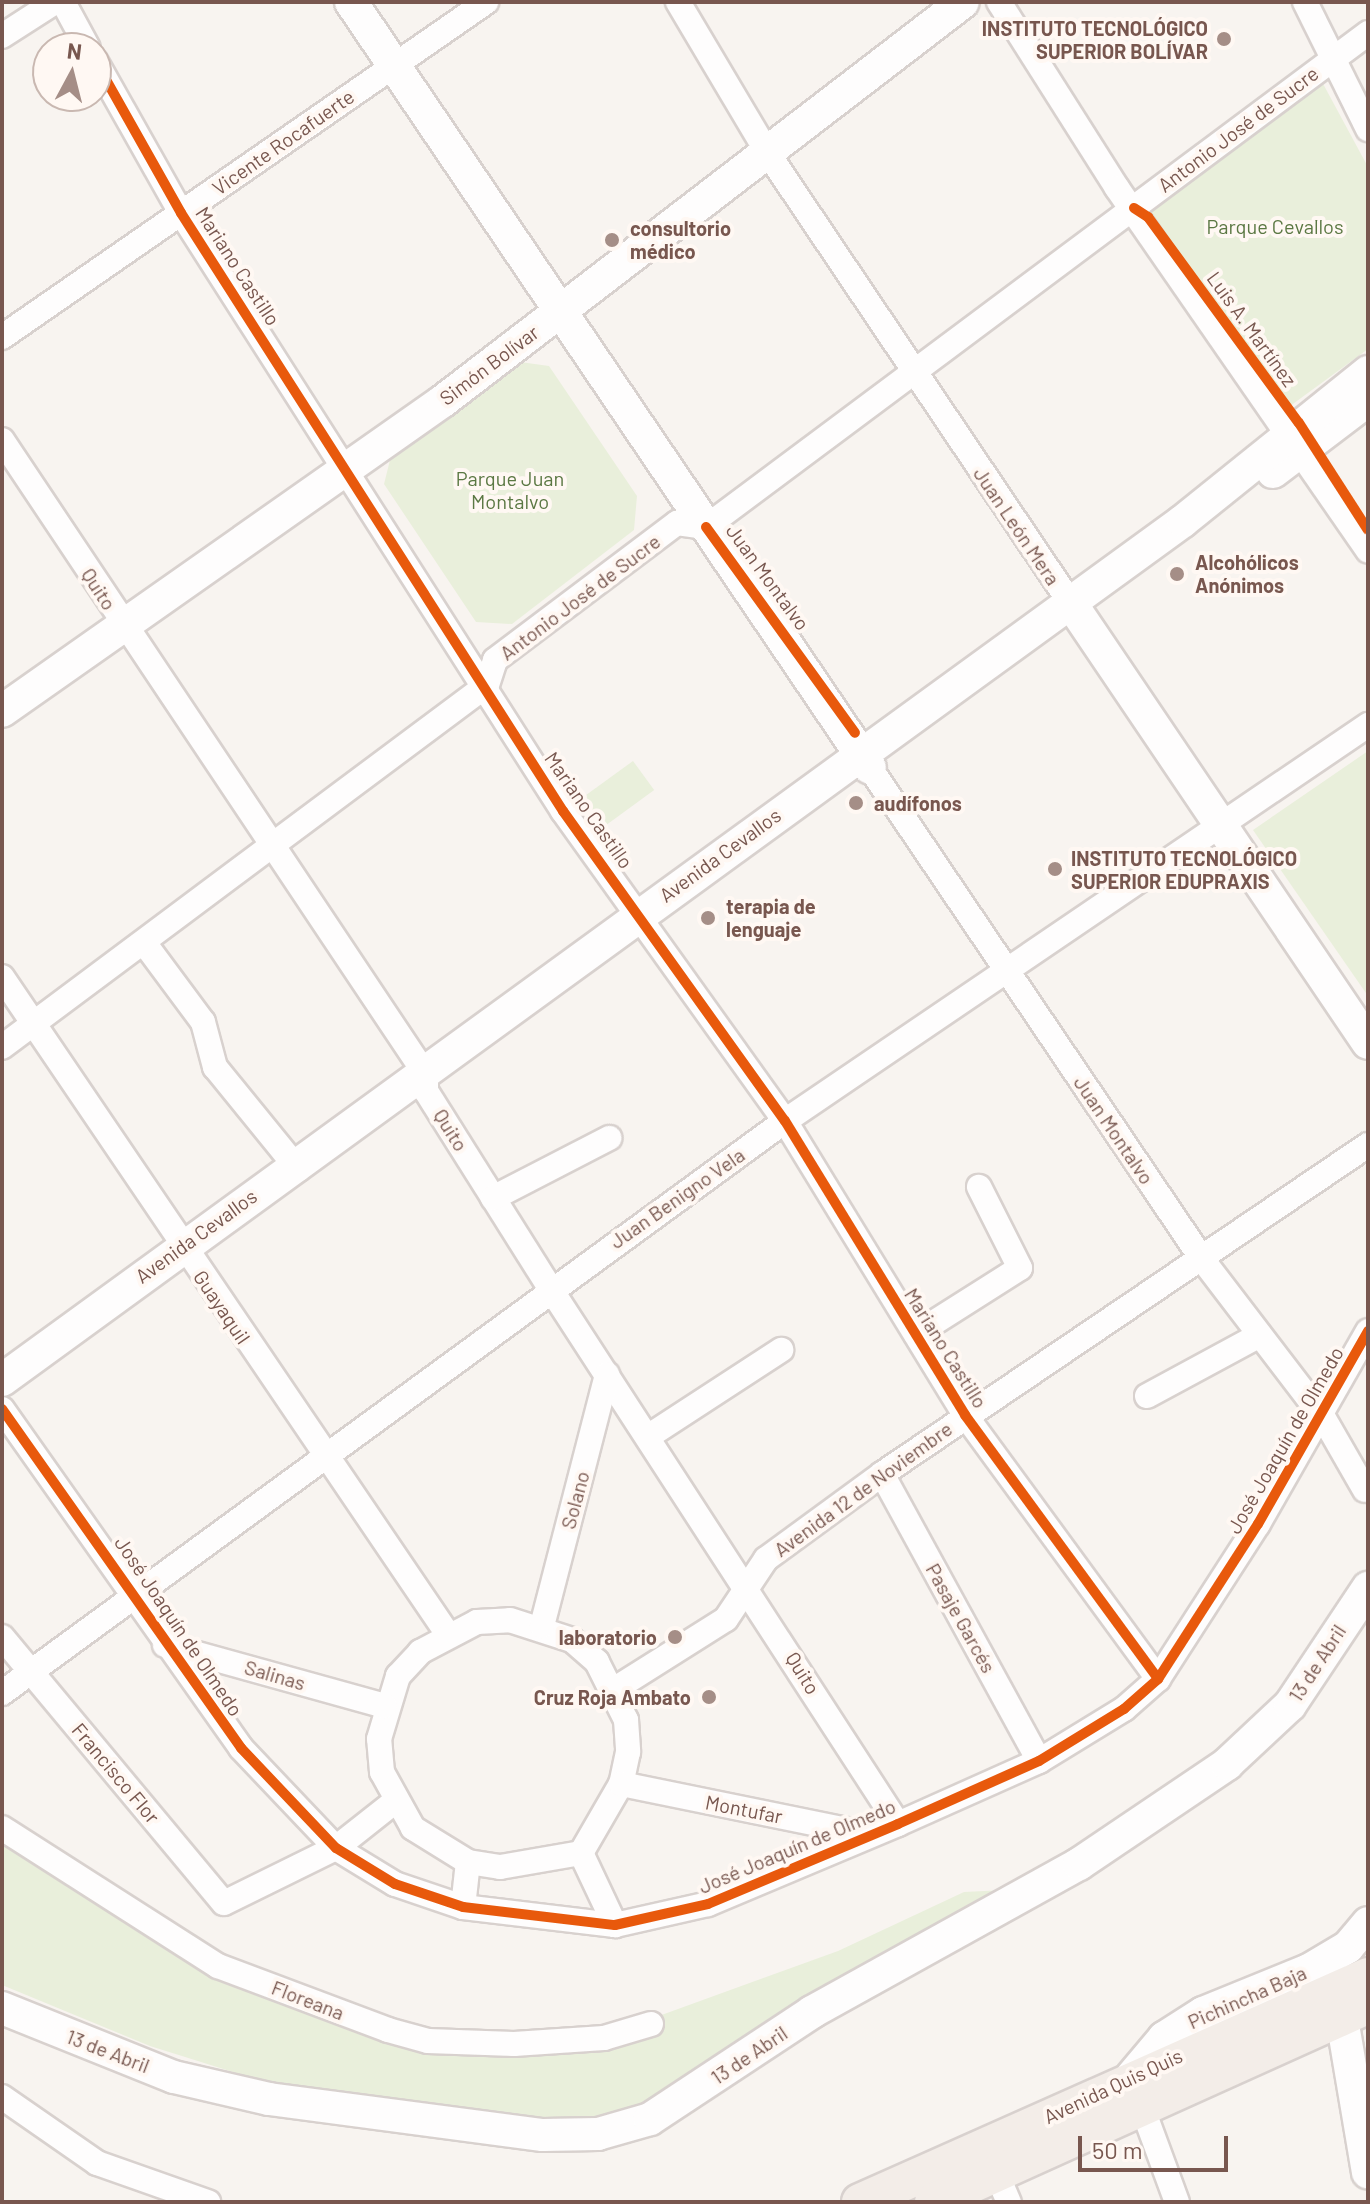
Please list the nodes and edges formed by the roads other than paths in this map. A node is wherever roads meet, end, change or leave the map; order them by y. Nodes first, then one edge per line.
1 (55, 2) edge
2 (63, 2) edge
3 (351, 2) edge
4 (486, 2) edge
5 (678, 2) edge
6 (963, 2) edge
7 (999, 2) edge
8 (1305, 2) edge
9 (79, 32) edge
10 (1368, 33) edge
11 (2, 36) edge
12 (1331, 59) junction
13 (390, 68) junction
14 (112, 90) edge
15 (1368, 129) edge
16 (767, 152) junction
17 (1134, 208) junction
18 (181, 213) junction
19 (560, 311) junction
20 (2, 337) edge
21 (1368, 372) edge
22 (915, 373) junction
23 (1368, 400) edge
24 (2, 440) edge
25 (1296, 442) junction
26 (349, 467) junction
27 (706, 527) junction
28 (1368, 551) edge
29 (1074, 609) junction
30 (123, 625) junction
31 (487, 685) junction
32 (2, 711) edge
33 (1368, 725) edge
34 (865, 761) junction
35 (1218, 823) junction
36 (273, 850) junction
37 (1246, 865) junction
38 (643, 924) junction
39 (145, 944) junction
40 (1005, 969) junction
41 (2, 977) edge
42 (1368, 1012) edge
43 (32, 1027) junction
44 (1368, 1043) edge
45 (2, 1047) edge
46 (426, 1083) junction
47 (785, 1121) junction
48 (609, 1138) dead end
49 (1368, 1145) edge
50 (298, 1169) junction
51 (979, 1187) dead end
52 (493, 1198) junction
53 (188, 1256) junction
54 (1202, 1259) junction
55 (550, 1288) junction
56 (1368, 1331) edge
57 (916, 1334) junction
58 (1260, 1335) junction
59 (781, 1350) dead end
60 (607, 1374) junction
61 (2, 1380) edge
62 (1147, 1396) dead end
63 (2, 1397) edge
64 (2, 1409) edge
65 (965, 1415) junction
66 (1323, 1417) junction
67 (649, 1436) junction
68 (324, 1456) junction
69 (882, 1474) junction
70 (1365, 1490) dead end
71 (749, 1587) junction
72 (1368, 1588) edge
73 (138, 1594) junction
74 (542, 1626) junction
75 (447, 1633) junction
76 (2, 1637) edge
77 (165, 1645) junction
78 (31, 1672) junction
79 (1158, 1679) junction
80 (615, 1689) junction
81 (2, 1693) edge
82 (385, 1706) junction
83 (1039, 1761) junction
84 (621, 1784) junction
85 (394, 1802) junction
86 (898, 1824) junction
87 (2, 1828) edge
88 (866, 1834) junction
89 (336, 1848) junction
90 (581, 1853) junction
91 (468, 1862) junction
92 (463, 1907) junction
93 (1368, 1923) edge
94 (615, 1925) junction
95 (1353, 1996) edge
96 (2, 2008) edge
97 (651, 2024) dead end
98 (1136, 2092) junction
99 (2, 2097) edge
100 (1368, 2172) edge
101 (1002, 2187) edge
102 (929, 2192) edge
103 (208, 2202) edge
104 (860, 2202) edge
105 (1177, 2202) edge

1 - 11 street
2 - 9 street
3 - 13 street, Juan Montalvo
4 - 13 street, Vicente Rocafuerte
5 - 16 street, Juan León Mera
6 - 16 street, Simón Bolívar
7 - 17 street, Luis A. Martínez
8 - 12 street
10 - 12 street, Antonio José de Sucre
12 - 15 street
12 - 17 street, Antonio José de Sucre
13 - 18 street, Vicente Rocafuerte
13 - 19 street, Juan Montalvo
14 - 18 street, Mariano Castillo
16 - 19 street, Simón Bolívar
16 - 22 street, Juan León Mera
17 - 22 street, Antonio José de Sucre
17 - 25 street, Luis A. Martínez
18 - 20 street, Vicente Rocafuerte
18 - 26 street, Mariano Castillo
19 - 26 street, Simón Bolívar
19 - 27 street, Juan Montalvo
21 - 25 street, Avenida Cevallos
22 - 27 street, Antonio José de Sucre
22 - 29 street, Juan León Mera
23 - 25 street, Avenida Cevallos
24 - 30 street, Quito
25 - 28 street, Luis A. Martínez
25 - 29 street, Avenida Cevallos
26 - 30 street, Simón Bolívar
26 - 31 street, Mariano Castillo
27 - 31 street, Antonio José de Sucre
27 - 34 street, Juan Montalvo
29 - 34 street, Avenida Cevallos
29 - 35 street, Juan León Mera
30 - 32 street, Simón Bolívar
30 - 36 street, Quito
31 - 36 street, Antonio José de Sucre
31 - 38 street, Mariano Castillo
33 - 35 street, Juan Benigno Vela
34 - 38 street, Avenida Cevallos
34 - 40 street, Juan Montalvo
35 - 37 street, Juan León Mera
35 - 40 street, Juan Benigno Vela
36 - 39 street, Antonio José de Sucre
36 - 46 street, Quito
37 - 42 street
37 - 44 street, Juan León Mera
38 - 46 street, Avenida Cevallos
38 - 47 street, Mariano Castillo
39 - 43 street, Antonio José de Sucre
39 - 50 street
40 - 47 street, Juan Benigno Vela
40 - 54 street, Juan Montalvo
41 - 43 street, Guayaquil
43 - 45 street, Antonio José de Sucre
43 - 53 street, Guayaquil
46 - 50 street, Avenida Cevallos
46 - 52 street, Quito
46 - 53 street, Avenida Cevallos
47 - 55 street, Juan Benigno Vela
47 - 57 street, Mariano Castillo
48 - 52 street
49 - 54 street, Avenida 12 de Noviembre
50 - 53 street, Avenida Cevallos
51 - 57 street
52 - 55 street, Quito
53 - 61 street, Avenida Cevallos
53 - 63 street, Avenida Cevallos
53 - 68 street, Guayaquil
54 - 58 street, Juan Montalvo
54 - 65 street, Avenida 12 de Noviembre
55 - 60 street, Quito
55 - 68 street, Juan Benigno Vela
56 - 66 street, José Joaquín de Olmedo
57 - 65 street, Mariano Castillo
58 - 62 street
58 - 66 street, Juan Montalvo
59 - 67 street
60 - 67 street, Quito
60 - 74 street, Solano
64 - 73 street, José Joaquín de Olmedo
65 - 69 street, Avenida 12 de Noviembre
65 - 79 street, Mariano Castillo
66 - 70 street, Juan Montalvo
66 - 79 street, José Joaquín de Olmedo
67 - 71 street, Quito
68 - 73 street, Juan Benigno Vela
68 - 75 street, Guayaquil
69 - 71 street, Avenida 12 de Noviembre
69 - 83 street, Pasaje Garcés
71 - 80 street, Avenida 12 de Noviembre
71 - 86 street, Quito
72 - 96 street, 13 de Abril
73 - 77 street, José Joaquín de Olmedo
73 - 78 street, Juan Benigno Vela
74 - 75 street
74 - 80 street
75 - 82 street
76 - 78 street, Francisco Flor
77 - 82 street, Salinas
77 - 89 street, José Joaquín de Olmedo
78 - 81 street, Juan Benigno Vela
78 - 89 street, Francisco Flor
79 - 83 street, José Joaquín de Olmedo
80 - 84 street
82 - 85 street
83 - 86 street, José Joaquín de Olmedo
84 - 88 street, Montufar
84 - 90 street
85 - 89 street
85 - 91 street
86 - 88 street, José Joaquín de Olmedo
87 - 97 street, Floreana
88 - 94 street, José Joaquín de Olmedo
89 - 92 street, José Joaquín de Olmedo
90 - 91 street
90 - 94 street
91 - 92 street
92 - 94 street, José Joaquín de Olmedo
93 - 98 street, Pichincha Baja
95 - 98 main road, Avenida Quis Quis
95 - 100 street
98 - 101 main road, Avenida Quis Quis
98 - 102 main road, Avenida Quis Quis
98 - 105 street
99 - 103 street
101 - 102 main road, Avenida Quis Quis
102 - 104 main road, Avenida Quis Quis

